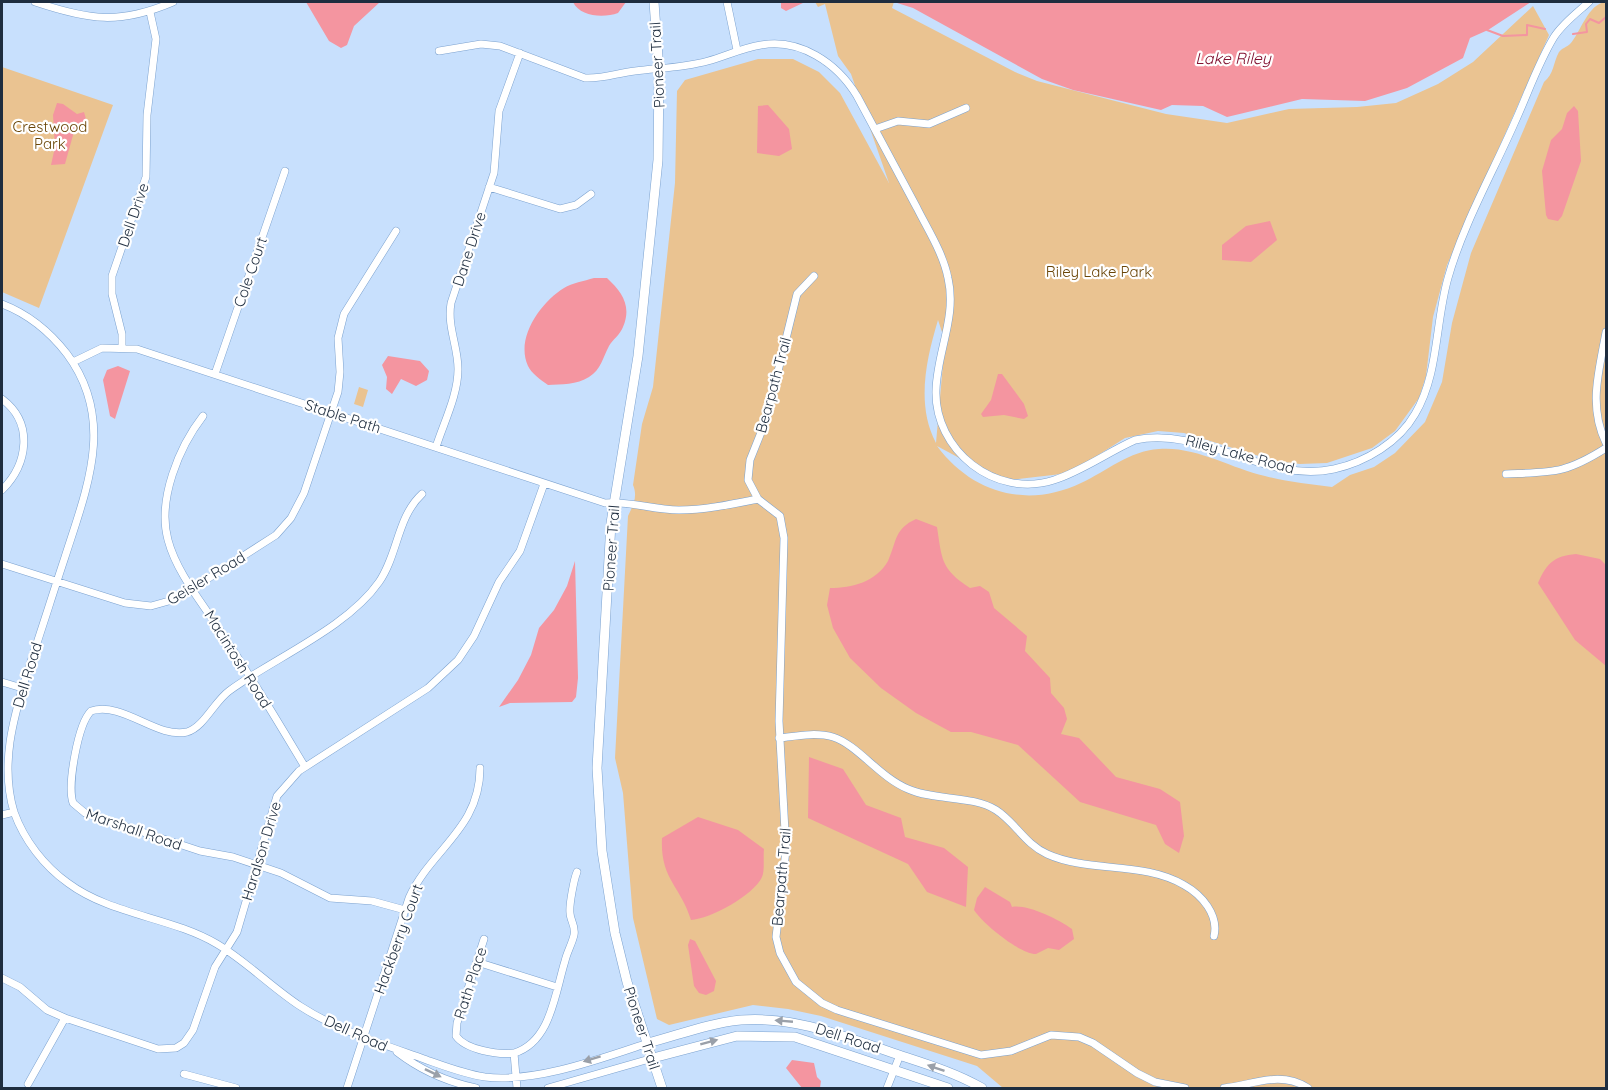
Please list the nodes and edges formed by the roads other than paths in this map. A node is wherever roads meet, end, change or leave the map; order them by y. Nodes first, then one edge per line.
1 (35, 2) edge
2 (173, 2) edge
3 (654, 2) edge
4 (727, 2) edge
5 (1590, 2) edge
6 (150, 12) junction
7 (737, 50) junction
8 (440, 51) dead end
9 (520, 53) junction
10 (659, 71) junction
11 (966, 108) dead end
12 (875, 129) junction
13 (285, 171) dead end
14 (489, 187) junction
15 (591, 194) dead end
16 (396, 231) dead end
17 (814, 276) dead end
18 (2, 304) edge
19 (1606, 332) edge
20 (122, 346) junction
21 (73, 362) junction
22 (215, 374) junction
23 (2, 399) edge
24 (331, 413) junction
25 (202, 416) dead end
26 (1606, 443) edge
27 (436, 447) junction
28 (1606, 448) edge
29 (1506, 474) dead end
30 (543, 483) junction
31 (2, 490) edge
32 (422, 494) dead end
33 (758, 499) junction
34 (614, 502) junction
35 (2, 564) edge
36 (57, 582) junction
37 (193, 588) junction
38 (251, 677) junction
39 (2, 682) edge
40 (22, 688) junction
41 (779, 738) junction
42 (305, 767) junction
43 (480, 768) dead end
44 (14, 812) junction
45 (2, 815) edge
46 (257, 865) junction
47 (577, 872) dead end
48 (405, 910) junction
49 (1214, 936) dead end
50 (484, 939) dead end
51 (225, 950) junction
52 (477, 962) junction
53 (2, 978) edge
54 (557, 987) junction
55 (65, 1018) junction
56 (364, 1036) junction
57 (648, 1043) junction
58 (395, 1050) junction
59 (514, 1053) junction
60 (900, 1055) junction
61 (653, 1058) junction
62 (895, 1070) junction
63 (184, 1074) dead end
64 (516, 1079) junction
65 (28, 1084) dead end
66 (236, 1089) edge
67 (346, 1089) edge
68 (476, 1089) edge
69 (517, 1089) edge
70 (548, 1089) edge
71 (662, 1089) edge
72 (887, 1089) edge
73 (948, 1089) edge
74 (982, 1089) edge
75 (1185, 1089) edge
76 (1224, 1089) edge
77 (1308, 1089) edge

1 - 6 street
2 - 6 street
3 - 10 main road, Pioneer Trail
4 - 7 street
5 - 12 street, Riley Lake Road
6 - 20 street, Dell Drive
7 - 10 street, Riley Lake Road
7 - 12 street, Riley Lake Road
8 - 9 street, Riley Lake Road
9 - 10 street, Riley Lake Road
9 - 14 street, Dane Drive
10 - 34 main road, Pioneer Trail
11 - 12 street
13 - 22 street, Cole Court
14 - 15 street
14 - 27 street, Dane Drive
16 - 24 street, Geisler Road
17 - 33 street, Bearpath Trail
18 - 21 street, Dell Road
19 - 26 street
20 - 21 street, Stable Path
20 - 22 street, Stable Path
21 - 36 street, Dell Road
22 - 24 street, Stable Path
23 - 31 street
24 - 27 street, Stable Path
24 - 37 street, Geisler Road
25 - 37 street, Macintosh Road
27 - 30 street, Stable Path
28 - 29 street
30 - 34 street, Stable Path
30 - 42 street, Haralson Drive
32 - 38 street, Marshall Road
33 - 34 street
33 - 41 street, Bearpath Trail
34 - 57 main road, Pioneer Trail
35 - 36 street, Geisler Road
36 - 37 street, Geisler Road
36 - 40 street, Dell Road
37 - 38 street, Macintosh Road
38 - 42 street, Macintosh Road
38 - 46 street, Marshall Road
39 - 40 street
40 - 44 street, Dell Road
41 - 49 street
41 - 75 street, Bearpath Trail
42 - 46 street, Haralson Drive
43 - 48 street, Hackberry Court
44 - 45 street
44 - 51 street, Dell Road
46 - 48 street, Marshall Road
46 - 51 street, Haralson Drive
47 - 54 street
48 - 56 street, Hackberry Court
50 - 52 street, Rath Place
51 - 55 street, Haralson Drive
51 - 56 street, Dell Road
52 - 54 street
52 - 59 street, Rath Place
53 - 55 street, Haralson Drive
54 - 59 street
55 - 65 street
56 - 58 street, Dell Road
56 - 67 street, Hackberry Court
60 -> 57 main road, Dell Road
57 - 61 main road, Pioneer Trail
57 -> 64 street, Dell Road
58 - 64 street, Dell Road
58 -> 68 street, Dell Road
59 - 64 street
60 - 62 street
74 -> 60 main road, Dell Road
61 -> 62 main road, Dell Road
61 - 70 street, Dell Road
61 - 71 main road, Pioneer Trail
62 - 72 street
62 - 73 main road, Dell Road
63 - 66 street
64 - 69 street
76 - 77 street

